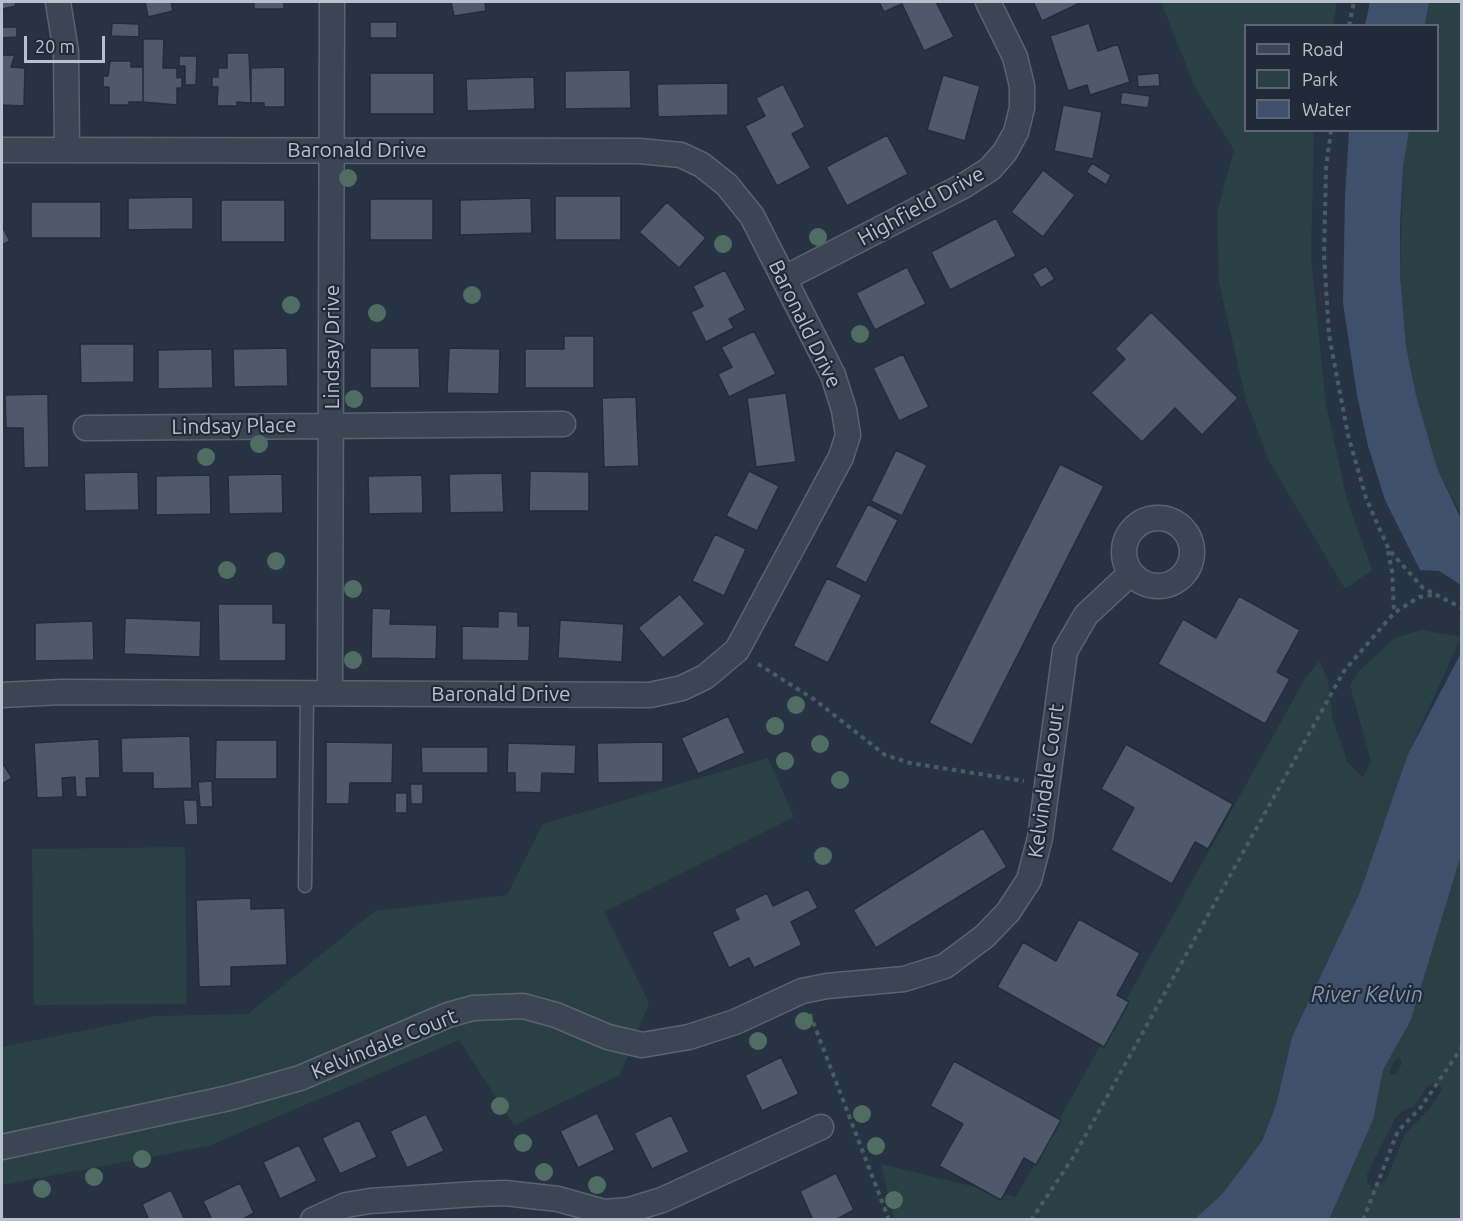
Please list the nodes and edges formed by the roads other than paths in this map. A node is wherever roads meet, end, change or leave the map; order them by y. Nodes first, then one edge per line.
1 (58, 2) edge
2 (332, 2) edge
3 (988, 2) edge
4 (67, 149) junction
5 (2, 150) edge
6 (331, 150) junction
7 (785, 278) junction
8 (563, 424) dead end
9 (332, 425) junction
10 (86, 428) dead end
11 (1131, 573) dead end
12 (318, 693) junction
13 (2, 695) edge
14 (306, 886) dead end
15 (821, 1127) dead end
16 (2, 1147) edge
17 (313, 1220) edge

1 - 4 street
2 - 6 street, Lindsay Drive
3 - 7 street, Highfield Drive
4 - 5 street, Baronald Drive
4 - 6 street, Baronald Drive
6 - 7 street, Baronald Drive
6 - 9 street, Lindsay Drive
7 - 12 street, Baronald Drive
8 - 9 street, Lindsay Place
9 - 10 street, Lindsay Place
9 - 12 street, Lindsay Drive
11 - 16 street, Kelvindale Court
12 - 13 street, Baronald Drive
12 - 14 lane
15 - 17 street

